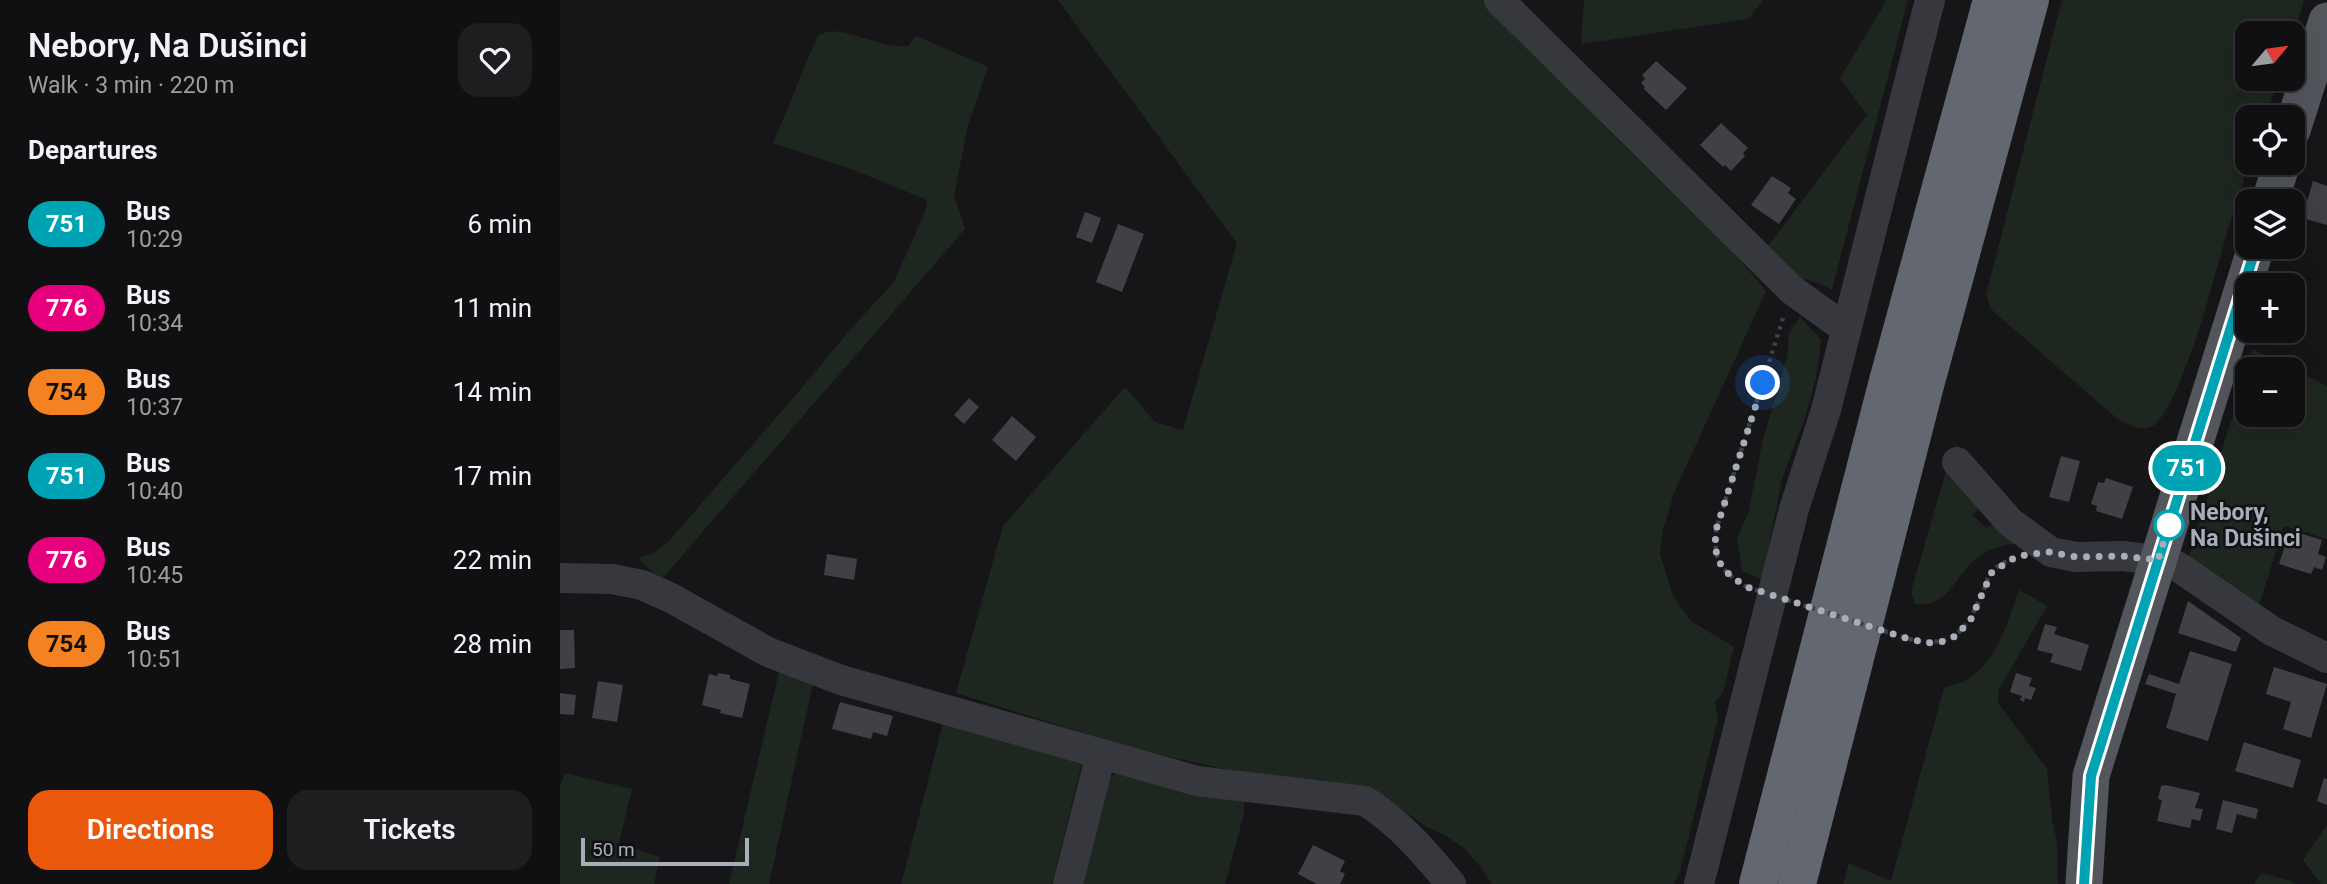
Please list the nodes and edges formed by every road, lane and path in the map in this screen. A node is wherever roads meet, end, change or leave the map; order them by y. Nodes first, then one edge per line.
1 (1499, 0) edge
2 (1930, 0) edge
3 (1992, 0) edge
4 (2030, 0) edge
5 (2327, 21) edge
6 (2300, 105) edge
7 (2252, 259) edge
8 (1792, 289) junction
9 (1846, 329) junction
10 (1957, 462) dead end
11 (2050, 552) junction
12 (2158, 560) junction
13 (560, 578) edge
14 (2327, 658) edge
15 (1101, 754) junction
16 (1068, 884) edge
17 (1451, 884) edge
18 (1699, 884) edge
19 (1758, 884) edge
20 (1797, 884) edge
21 (2084, 884) edge

1 - 8 street
2 - 9 street
3 - 19 highway
4 - 20 highway
5 - 6 main road
7 - 12 main road
8 - 9 street
8 - 11 path, bridge
9 - 18 street
10 - 11 street
11 - 12 street
12 - 14 street
12 - 21 main road
13 - 15 street
15 - 16 street
15 - 17 street

